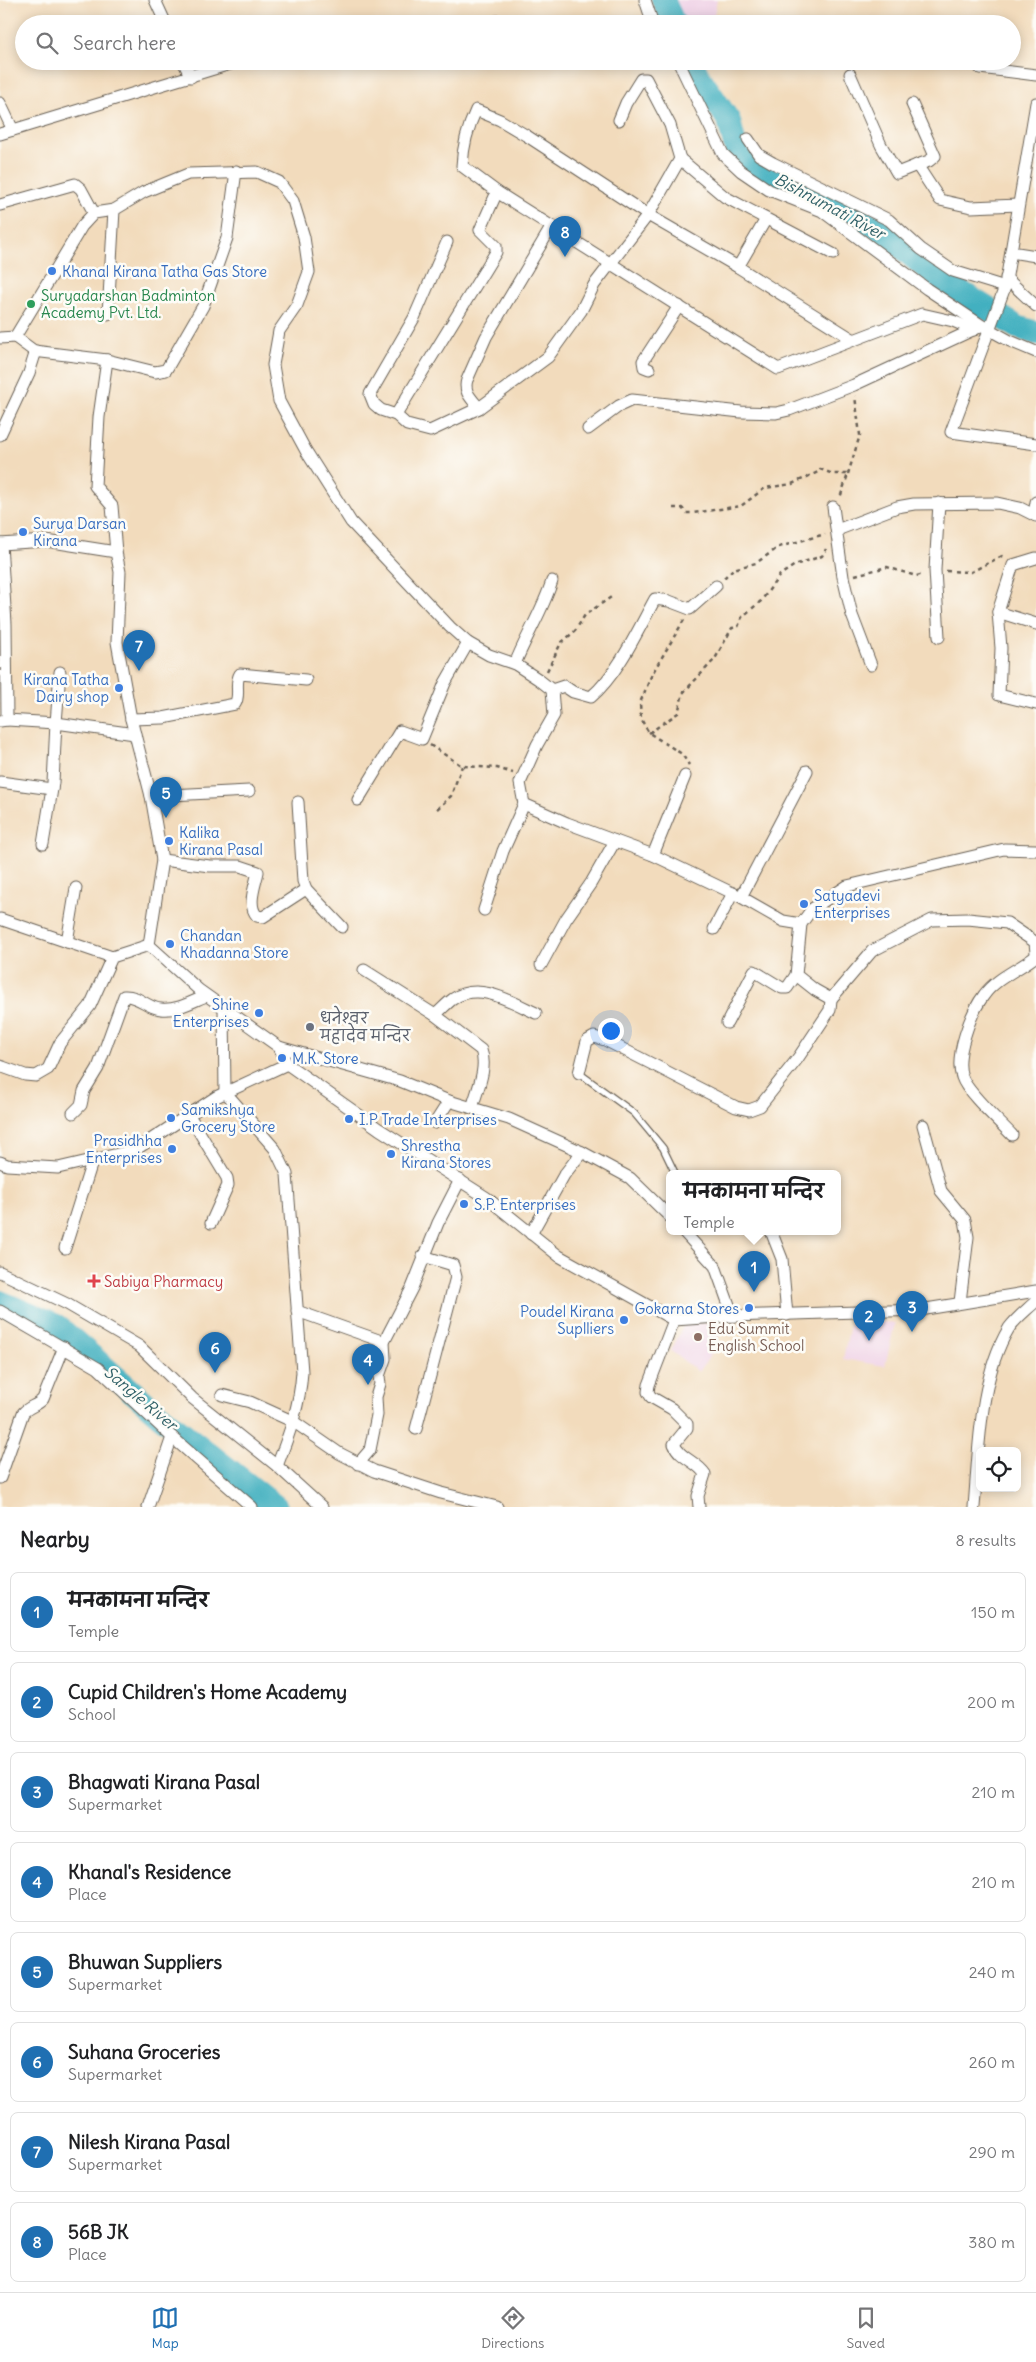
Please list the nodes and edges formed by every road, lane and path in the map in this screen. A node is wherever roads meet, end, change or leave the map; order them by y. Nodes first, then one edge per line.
1 (155, 0) edge
2 (646, 0) edge
3 (162, 15) edge
4 (650, 15) edge
5 (188, 70) edge
6 (212, 70) edge
7 (682, 70) edge
8 (999, 70) edge
9 (850, 74) dead end
10 (1036, 74) edge
11 (191, 77) junction
12 (0, 103) edge
13 (1036, 103) edge
14 (912, 104) dead end
15 (619, 120) dead end
16 (13, 130) junction
17 (0, 134) edge
18 (748, 139) dead end
19 (1032, 148) edge
20 (680, 159) junction
21 (917, 165) junction
22 (236, 171) junction
23 (497, 192) junction
24 (0, 205) edge
25 (1018, 205) junction
26 (114, 210) junction
27 (94, 214) junction
28 (648, 215) junction
29 (766, 219) junction
30 (552, 226) junction
31 (448, 242) dead end
32 (1011, 252) junction
33 (833, 254) dead end
34 (1036, 256) edge
35 (611, 264) junction
36 (738, 267) junction
37 (1005, 284) junction
38 (680, 306) junction
39 (1036, 306) edge
40 (108, 314) dead end
41 (984, 328) junction
42 (15, 337) junction
43 (0, 338) edge
44 (854, 340) junction
45 (36, 352) junction
46 (1036, 352) edge
47 (107, 360) junction
48 (649, 369) dead end
49 (854, 385) junction
50 (479, 408) junction
51 (396, 415) junction
52 (588, 429) dead end
53 (0, 435) edge
54 (1036, 444) edge
55 (848, 474) junction
56 (1036, 502) edge
57 (939, 503) junction
58 (832, 507) joint
59 (673, 508) dead end
60 (1035, 516) edge
61 (838, 535) junction
62 (0, 544) edge
63 (116, 552) junction
64 (1036, 558) edge
65 (552, 581) dead end
66 (716, 586) joint
67 (614, 595) dead end
68 (690, 609) junction
69 (998, 612) junction
70 (3, 624) edge
71 (1036, 624) edge
72 (939, 637) dead end
73 (468, 642) junction
74 (515, 664) junction
75 (871, 665) dead end
76 (60, 672) dead end
77 (538, 678) junction
78 (306, 680) dead end
79 (552, 690) junction
80 (1036, 704) edge
81 (131, 718) junction
82 (4, 721) edge
83 (56, 723) junction
84 (648, 733) junction
85 (135, 734) junction
86 (422, 740) junction
87 (462, 766) junction
88 (807, 771) dead end
89 (524, 776) junction
90 (686, 776) joint
91 (0, 782) edge
92 (52, 789) junction
93 (249, 791) dead end
94 (151, 796) junction
95 (358, 800) dead end
96 (298, 802) dead end
97 (524, 804) junction
98 (437, 809) dead end
99 (615, 841) junction
100 (42, 844) dead end
101 (1036, 850) edge
102 (653, 855) junction
103 (162, 860) junction
104 (76, 888) dead end
105 (306, 889) junction
106 (737, 895) junction
107 (484, 910) dead end
108 (0, 919) edge
109 (801, 924) junction
110 (342, 927) dead end
111 (714, 929) dead end
112 (66, 942) junction
113 (149, 945) junction
114 (1036, 954) edge
115 (112, 957) junction
116 (541, 965) dead end
117 (364, 970) dead end
118 (796, 975) junction
119 (206, 996) junction
120 (831, 998) junction
121 (224, 1008) junction
122 (536, 1013) dead end
123 (436, 1015) junction
124 (727, 1023) dead end
125 (279, 1047) junction
126 (287, 1064) junction
127 (0, 1066) edge
128 (579, 1073) joint
129 (225, 1093) junction
130 (449, 1101) junction
131 (472, 1108) junction
132 (73, 1113) dead end
133 (189, 1115) junction
134 (435, 1123) dead end
135 (923, 1125) dead end
136 (1012, 1135) dead end
137 (582, 1152) junction
138 (93, 1159) junction
139 (0, 1162) edge
140 (674, 1170) edge
141 (460, 1180) junction
142 (666, 1213) edge
143 (212, 1223) dead end
144 (531, 1234) junction
145 (687, 1235) edge
146 (773, 1235) edge
147 (65, 1248) dead end
148 (423, 1256) junction
149 (0, 1272) edge
150 (1036, 1291) edge
151 (1036, 1301) edge
152 (960, 1302) junction
153 (0, 1311) edge
154 (297, 1311) junction
155 (787, 1314) junction
156 (733, 1316) junction
157 (674, 1320) junction
158 (384, 1342) junction
159 (64, 1347) junction
160 (222, 1395) dead end
161 (294, 1422) junction
162 (416, 1428) dead end
163 (172, 1437) junction
164 (358, 1464) junction
165 (277, 1466) junction
166 (0, 1478) edge
167 (148, 1507) edge
168 (252, 1507) edge
169 (322, 1507) edge
170 (498, 1507) edge
171 (700, 1507) edge
172 (974, 1507) edge

1 - 3 street
2 - 4 street
5 - 11 street
6 - 11 street
7 - 41 street
8 - 10 street
9 - 21 street
11 - 16 street
12 - 16 street
13 - 19 street
14 - 21 street
15 - 20 street
16 - 17 street
18 - 37 street
19 - 25 street
20 - 28 street
20 - 29 street
21 - 25 street
22 - 26 street
22 - 47 street
22 - 73 street
23 - 28 street
23 - 30 street
23 - 51 street
24 - 27 street
25 - 32 street
26 - 27 street
26 - 40 street
27 - 42 street
28 - 35 street
28 - 36 street
29 - 33 street
29 - 36 street
30 - 35 street
30 - 50 street
31 - 51 street
32 - 34 street
32 - 37 street
35 - 38 street
35 - 50 street
36 - 44 street
37 - 39 street
37 - 41 street
38 - 44 street
38 - 48 street
41 - 44 street
41 - 46 street
41 - 49 street
41 - 54 street
42 - 43 street
42 - 45 street
45 - 47 street
45 - 53 street
47 - 63 street
49 - 52 street
49 - 55 path
50 - 51 street
55 - 58 path
55 - 59 path
56 - 60 street
57 - 60 street
57 - 61 street
57 - 72 street
58 - 61 street
61 - 66 path
61 - 75 street
61 - 84 path
62 - 63 street
62 - 70 street
63 - 81 street
64 - 69 street
65 - 74 street
66 - 68 street
67 - 77 path
68 - 79 street
68 - 84 path
69 - 71 street
69 - 80 street
70 - 82 street
73 - 74 street
73 - 86 street
74 - 77 street
76 - 83 street
77 - 79 street
78 - 81 street
79 - 89 street
81 - 85 street
82 - 83 street
83 - 85 street
83 - 92 street
84 - 90 path
85 - 94 street
86 - 87 path
86 - 95 street
87 - 89 path
87 - 98 path
88 - 106 street
89 - 97 street
90 - 102 street
91 - 92 street
92 - 100 street
93 - 94 street
94 - 103 street
96 - 105 street
97 - 99 street
97 - 107 street
99 - 102 street
99 - 116 street
101 - 109 street
102 - 106 street
103 - 105 street
103 - 113 street
104 - 112 street
105 - 110 street
106 - 109 street
106 - 111 street
108 - 112 street
109 - 118 street
112 - 115 street
113 - 115 street
113 - 119 street
114 - 120 street
114 - 136 street
115 - 127 street
117 - 123 street
118 - 120 street
118 - 124 street
119 - 121 street
119 - 132 street
120 - 128 street
121 - 125 street
121 - 129 street
122 - 123 street
123 - 131 street
125 - 126 street
125 - 130 street
126 - 129 street
126 - 141 street
128 - 140 lane
129 - 133 street
129 - 154 street
130 - 131 street
130 - 134 street
131 - 137 street
133 - 138 street
133 - 143 street
135 - 152 street
137 - 142 street
137 - 144 street
138 - 139 street
138 - 147 street
141 - 144 street
141 - 148 street
144 - 157 street
145 - 156 street
146 - 155 street
148 - 158 street
148 - 162 street
149 - 165 street
150 - 152 street
151 - 172 street
152 - 155 street
153 - 159 street
154 - 158 street
154 - 161 street
155 - 156 street
156 - 157 street
157 - 171 street
158 - 164 street
159 - 163 street
159 - 166 street
160 - 161 street
161 - 164 street
161 - 165 street
163 - 167 street
163 - 168 street
164 - 170 street
165 - 169 street

